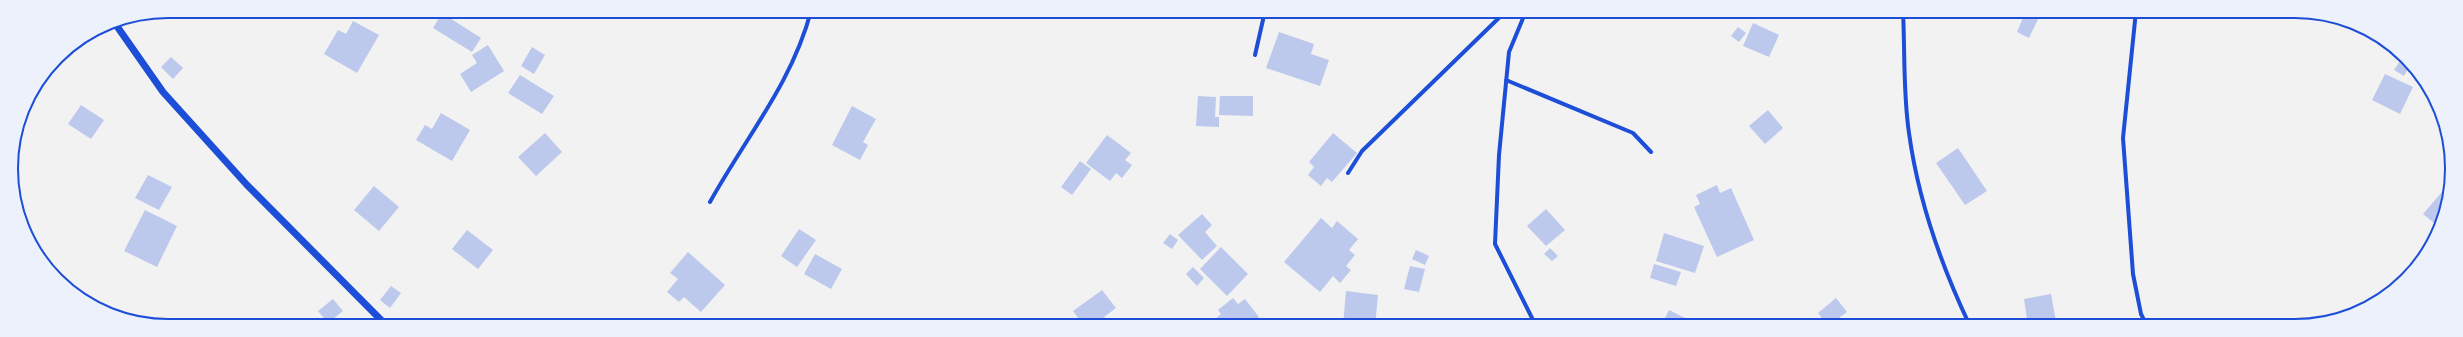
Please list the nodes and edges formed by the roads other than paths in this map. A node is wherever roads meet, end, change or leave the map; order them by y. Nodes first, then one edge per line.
1 (809, 18) edge
2 (1263, 18) edge
3 (1499, 18) edge
4 (1523, 18) edge
5 (1903, 18) edge
6 (2135, 18) edge
7 (117, 27) edge
8 (1255, 55) dead end
9 (1506, 80) junction
10 (1651, 152) dead end
11 (1348, 173) dead end
12 (710, 202) dead end
13 (380, 319) edge
14 (1532, 319) edge
15 (1967, 319) edge
16 (2144, 319) edge

1 - 12 street
2 - 8 street
3 - 11 street
4 - 9 street
5 - 15 street
6 - 16 street
7 - 13 street
9 - 10 street
9 - 14 street

